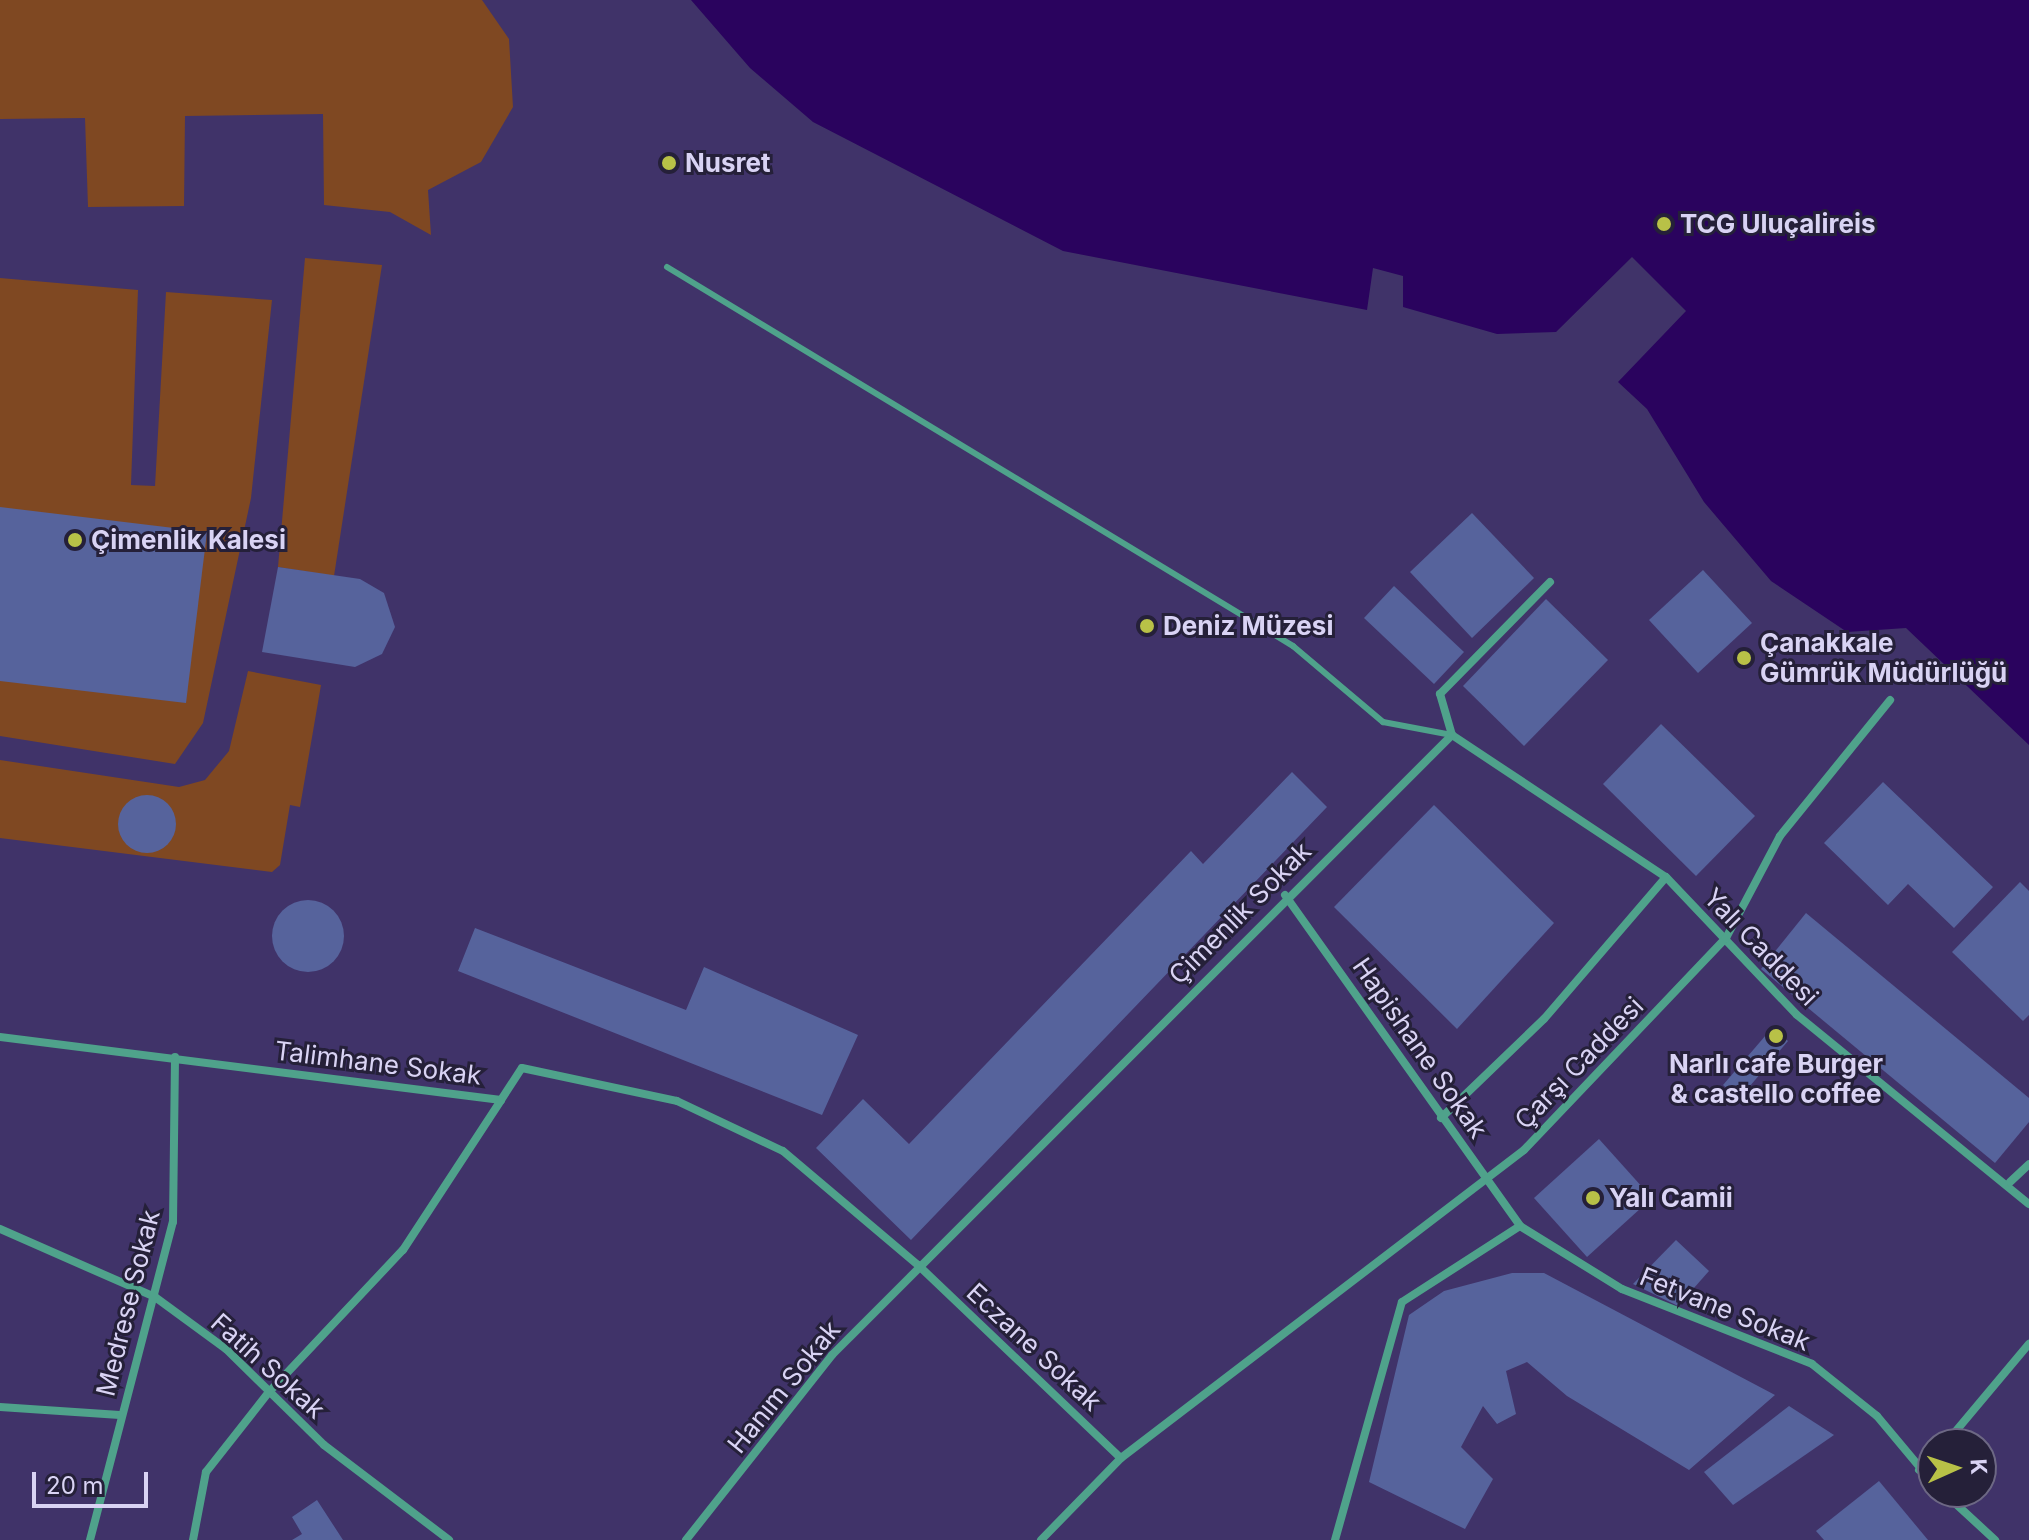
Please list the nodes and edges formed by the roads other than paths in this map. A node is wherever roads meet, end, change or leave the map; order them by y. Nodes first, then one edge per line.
1 (667, 267) dead end
2 (1550, 582) dead end
3 (1890, 700) dead end
4 (1452, 735) junction
5 (1666, 877) junction
6 (1285, 895) junction
7 (1726, 938) junction
8 (0, 1037) edge
9 (175, 1057) junction
10 (501, 1100) junction
11 (1441, 1118) junction
12 (2029, 1164) edge
13 (1488, 1176) junction
14 (2010, 1182) junction
15 (2029, 1204) edge
16 (1520, 1226) junction
17 (0, 1229) edge
18 (918, 1265) junction
19 (155, 1297) junction
20 (2029, 1344) edge
21 (269, 1392) junction
22 (0, 1407) edge
23 (120, 1415) junction
24 (1958, 1428) edge
25 (1121, 1458) junction
26 (1917, 1467) edge
27 (1960, 1508) edge
28 (90, 1540) edge
29 (193, 1540) edge
30 (449, 1540) edge
31 (686, 1540) edge
32 (1041, 1540) edge
33 (1335, 1540) edge
34 (1995, 1540) edge

1 - 4 lane
2 - 4 street
3 - 7 street, Çarşı Caddesi
4 - 5 street, Yalı Caddesi
4 - 6 street, Çimenlik Sokak
5 - 7 street, Yalı Caddesi
5 - 11 street
6 - 11 street, Hapishane Sokak
6 - 18 street, Çimenlik Sokak
7 - 13 street, Çarşı Caddesi
7 - 14 street, Yalı Caddesi
8 - 9 street, Talimhane Sokak
9 - 10 street, Talimhane Sokak
9 - 19 street, Medrese Sokak
10 - 18 street, Talimhane Sokak
10 - 21 street
11 - 13 street, Hapishane Sokak
12 - 14 street
13 - 16 street, Hapishane Sokak
13 - 25 street, Çarşı Caddesi
14 - 15 street, Yalı Caddesi
16 - 26 street, Fetvane Sokak
16 - 33 street
17 - 19 street, Fatih Sokak
18 - 25 street, Eczane Sokak
18 - 31 street, Hanım Sokak
19 - 21 street, Fatih Sokak
19 - 23 street, Medrese Sokak
20 - 24 street
21 - 29 street
21 - 30 street, Fatih Sokak
22 - 23 street, Medrese Sokak
23 - 28 street, Medrese Sokak
25 - 32 street, Çarşı Caddesi
27 - 34 street

